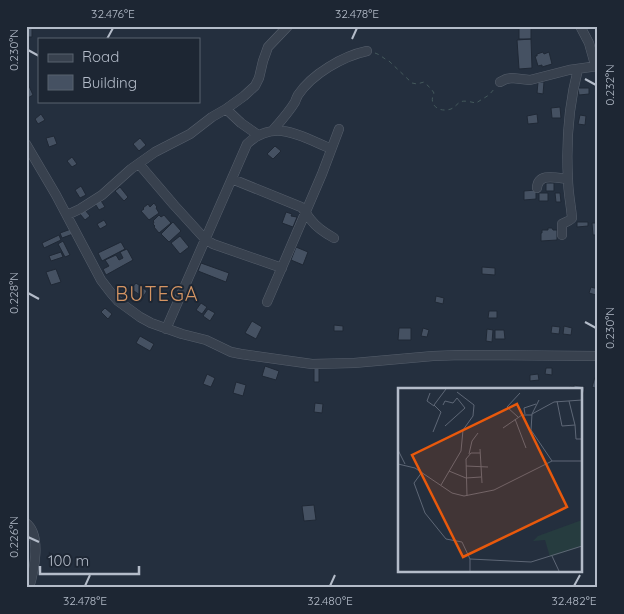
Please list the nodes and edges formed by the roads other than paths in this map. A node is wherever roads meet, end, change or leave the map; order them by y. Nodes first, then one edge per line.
1 (288, 26) edge
2 (580, 26) edge
3 (367, 51) road end
4 (598, 66) edge
5 (578, 69) junction
6 (500, 82) road end
7 (226, 110) junction
8 (339, 129) dead end
9 (273, 130) junction
10 (258, 136) junction
11 (26, 144) edge
12 (331, 150) junction
13 (139, 164) junction
14 (232, 179) junction
15 (568, 179) junction
16 (537, 188) dead end
17 (306, 213) junction
18 (67, 215) junction
19 (562, 235) dead end
20 (334, 238) dead end
21 (205, 239) junction
22 (282, 268) junction
23 (267, 302) dead end
24 (166, 329) junction
25 (598, 356) edge
26 (26, 523) edge
27 (29, 588) edge

1 - 7 street
2 - 4 street
3 - 9 street
4 - 5 street
5 - 6 street
5 - 15 street
7 - 10 street
7 - 13 street
8 - 12 street
9 - 10 street
9 - 12 street
10 - 14 street
11 - 18 street
12 - 17 street
13 - 18 street
13 - 21 street
14 - 17 street
14 - 21 street
15 - 16 street
15 - 19 street
17 - 20 street
17 - 22 street
18 - 24 street
21 - 22 street
21 - 24 street
22 - 23 street
24 - 25 street
26 - 27 street

